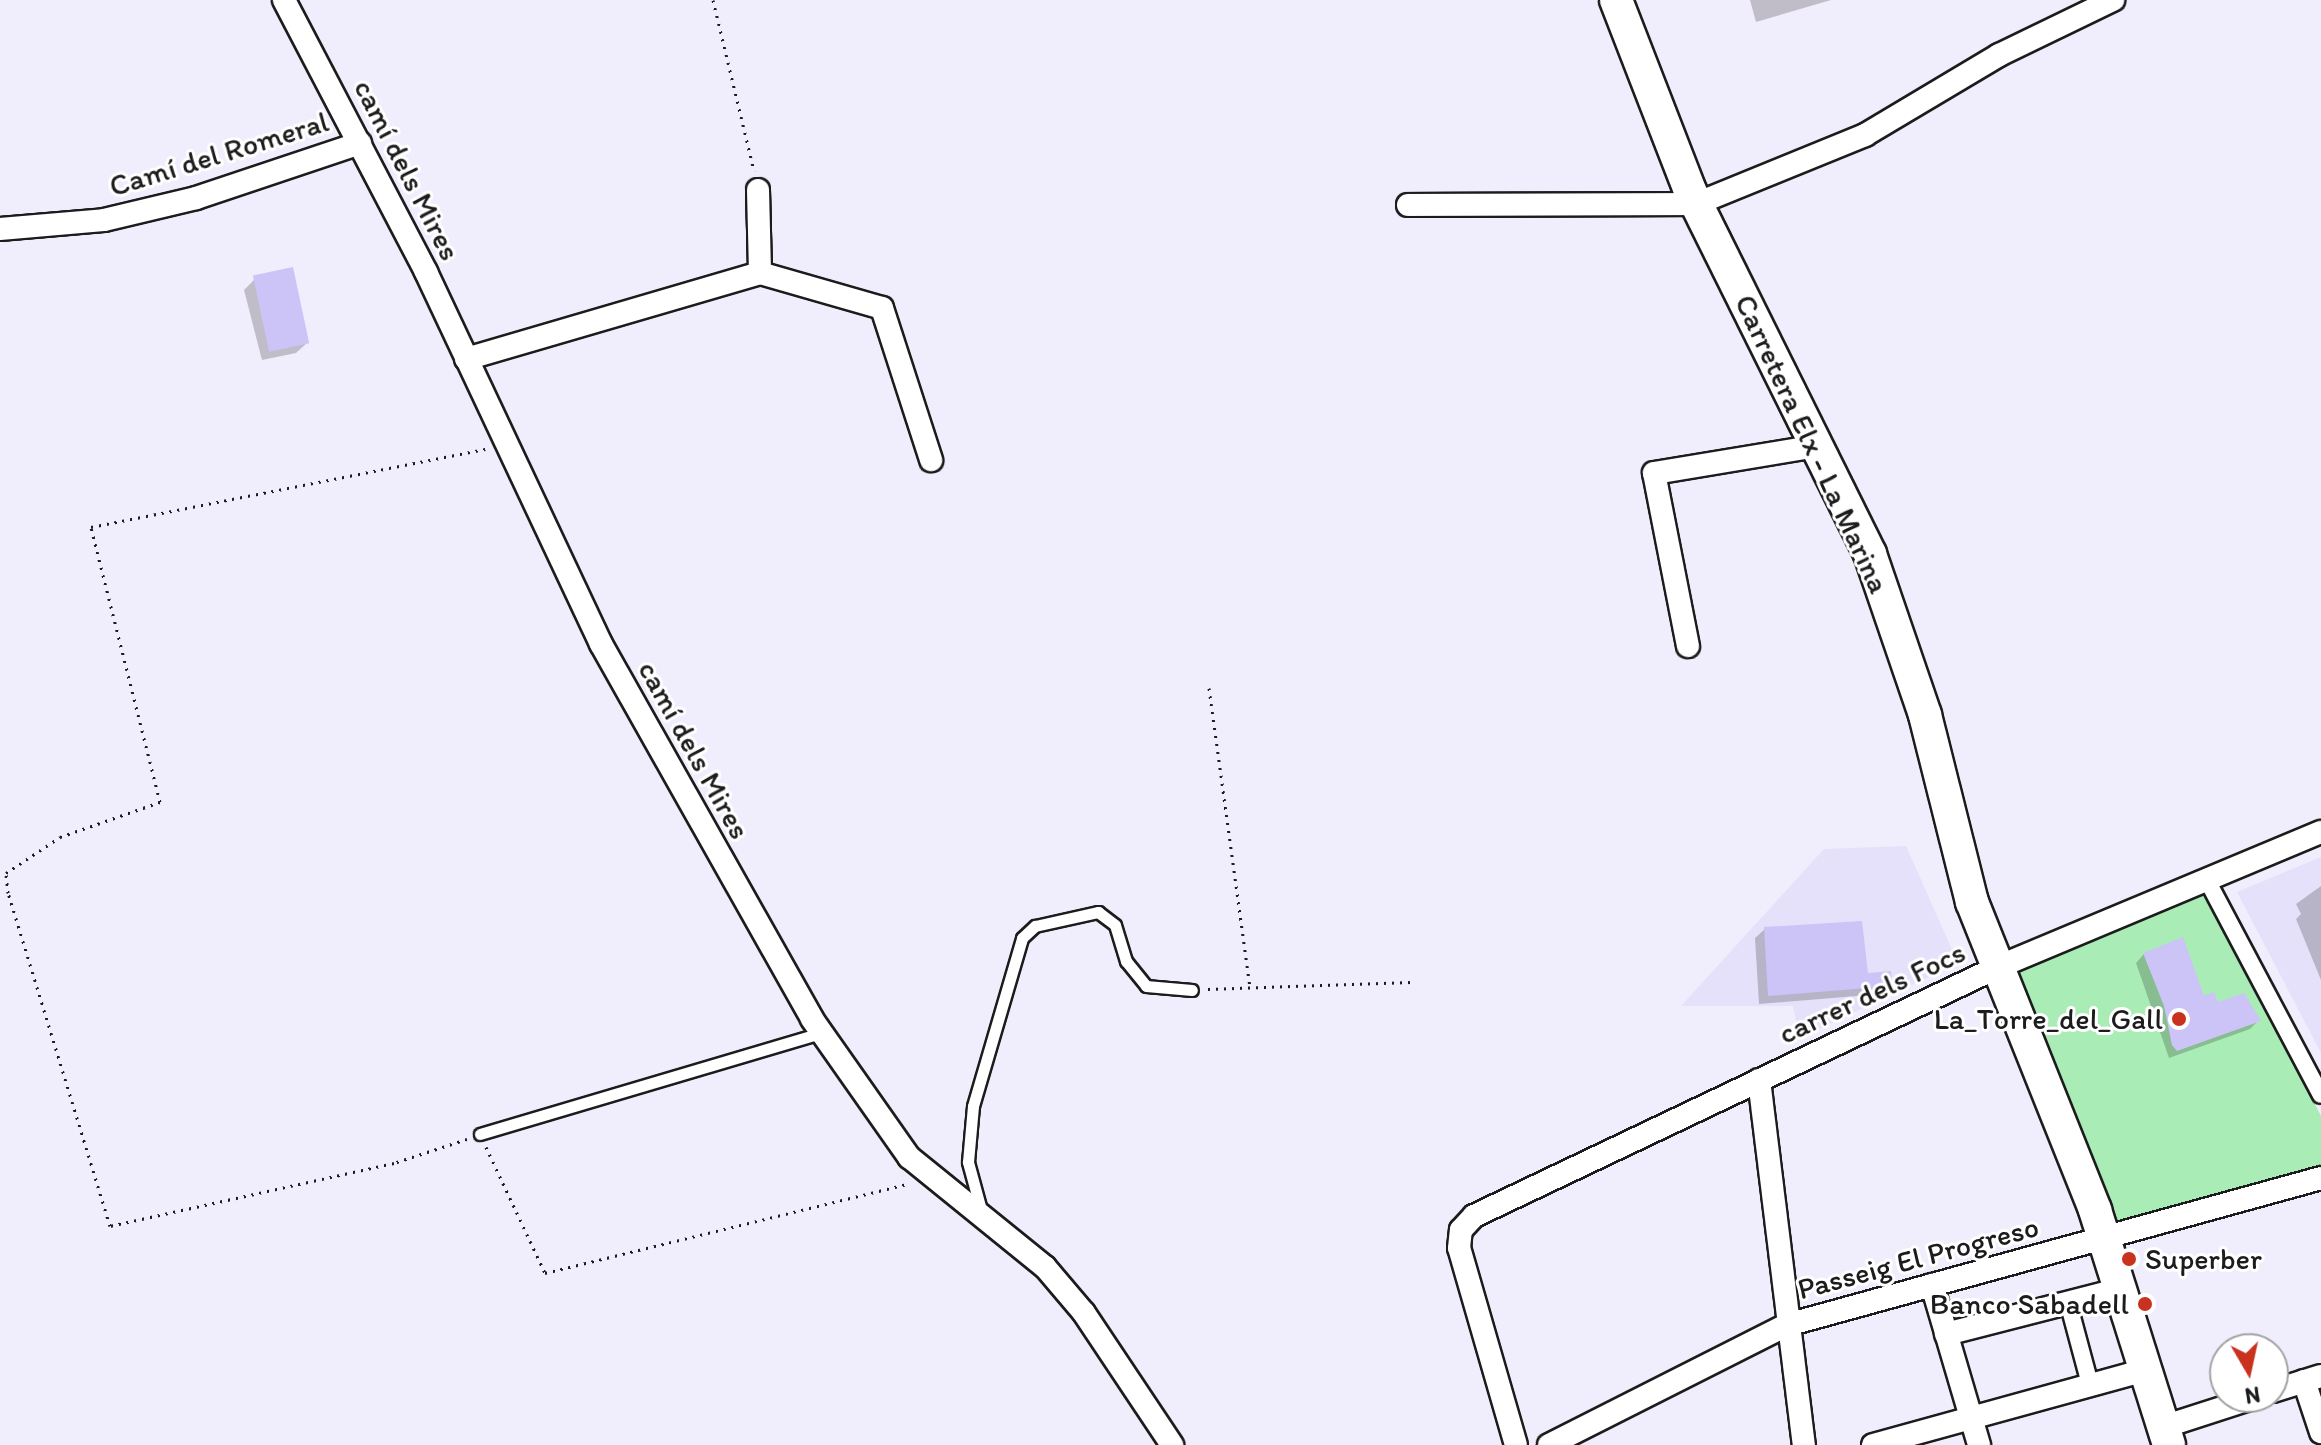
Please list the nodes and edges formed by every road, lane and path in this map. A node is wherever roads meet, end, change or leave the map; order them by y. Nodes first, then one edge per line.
1 (284, 0) edge
2 (713, 0) edge
3 (1616, 0) edge
4 (2113, 0) edge
5 (360, 143) junction
6 (758, 190) joint
7 (1696, 204) junction
8 (1408, 205) dead end
9 (0, 229) edge
10 (760, 273) junction
11 (466, 359) junction
12 (504, 445) junction
13 (1817, 446) junction
14 (931, 460) dead end
15 (1688, 646) dead end
16 (1209, 688) dead end
17 (2321, 832) edge
18 (2207, 880) junction
19 (1998, 967) junction
20 (1412, 982) dead end
21 (1250, 988) junction
22 (1192, 990) joint
23 (821, 1033) junction
24 (1759, 1080) junction
25 (2321, 1095) edge
26 (480, 1134) junction
27 (933, 1177) junction
28 (2321, 1178) edge
29 (983, 1218) junction
30 (2105, 1238) junction
31 (1932, 1285) junction
32 (2121, 1289) junction
33 (2068, 1302) junction
34 (1787, 1325) junction
35 (1946, 1334) junction
36 (2146, 1370) junction
37 (2313, 1379) edge
38 (2090, 1384) junction
39 (2289, 1386) edge
40 (2219, 1413) edge
41 (1970, 1416) junction
42 (2321, 1432) edge
43 (2166, 1436) edge
44 (1172, 1445) edge
45 (1516, 1445) edge
46 (1549, 1445) edge
47 (1804, 1445) edge
48 (1873, 1445) edge
49 (1979, 1445) edge

1 - 5 street, camí dels Mires
2 - 6 path
3 - 7 main road, Carretera Elx - La Marina
4 - 7 street
5 - 9 street, Camí del Romeral
5 - 11 street, camí dels Mires
6 - 10 street
7 - 8 street
7 - 13 main road, Carretera Elx - La Marina
10 - 11 street
10 - 14 street
11 - 12 street, camí dels Mires
12 - 23 street, camí dels Mires
12 - 26 path
13 - 15 street
13 - 19 main road, Carretera Elx - La Marina
16 - 21 path
17 - 18 street, carrer dels Focs
18 - 19 street, carrer dels Focs
18 - 25 street
19 - 24 street, carrer dels Focs
19 - 30 main road, Carretera Elx - La Marina
20 - 21 path
21 - 22 path
22 - 29 lane
23 - 26 lane
23 - 27 street, camí dels Mires
24 - 34 street
24 - 45 street, carrer dels Focs
26 - 27 path
27 - 29 street, camí dels Mires
28 - 30 street, Passeig El Progreso
29 - 44 street, camí dels Mires
30 - 31 street, Passeig El Progreso
30 - 32 main road, Carretera Elx - La Marina
31 - 34 street, Passeig El Progreso
31 - 35 street
32 - 33 street
32 - 36 main road, Carretera Elx - La Marina
33 - 35 street
33 - 38 street
34 - 46 street, Passeig El Progreso
34 - 47 street
35 - 41 street
36 - 38 street
36 - 43 main road, Carretera Elx - La Marina
37 - 39 street
37 - 42 street
38 - 41 street
40 - 43 street
41 - 48 street
41 - 49 street

